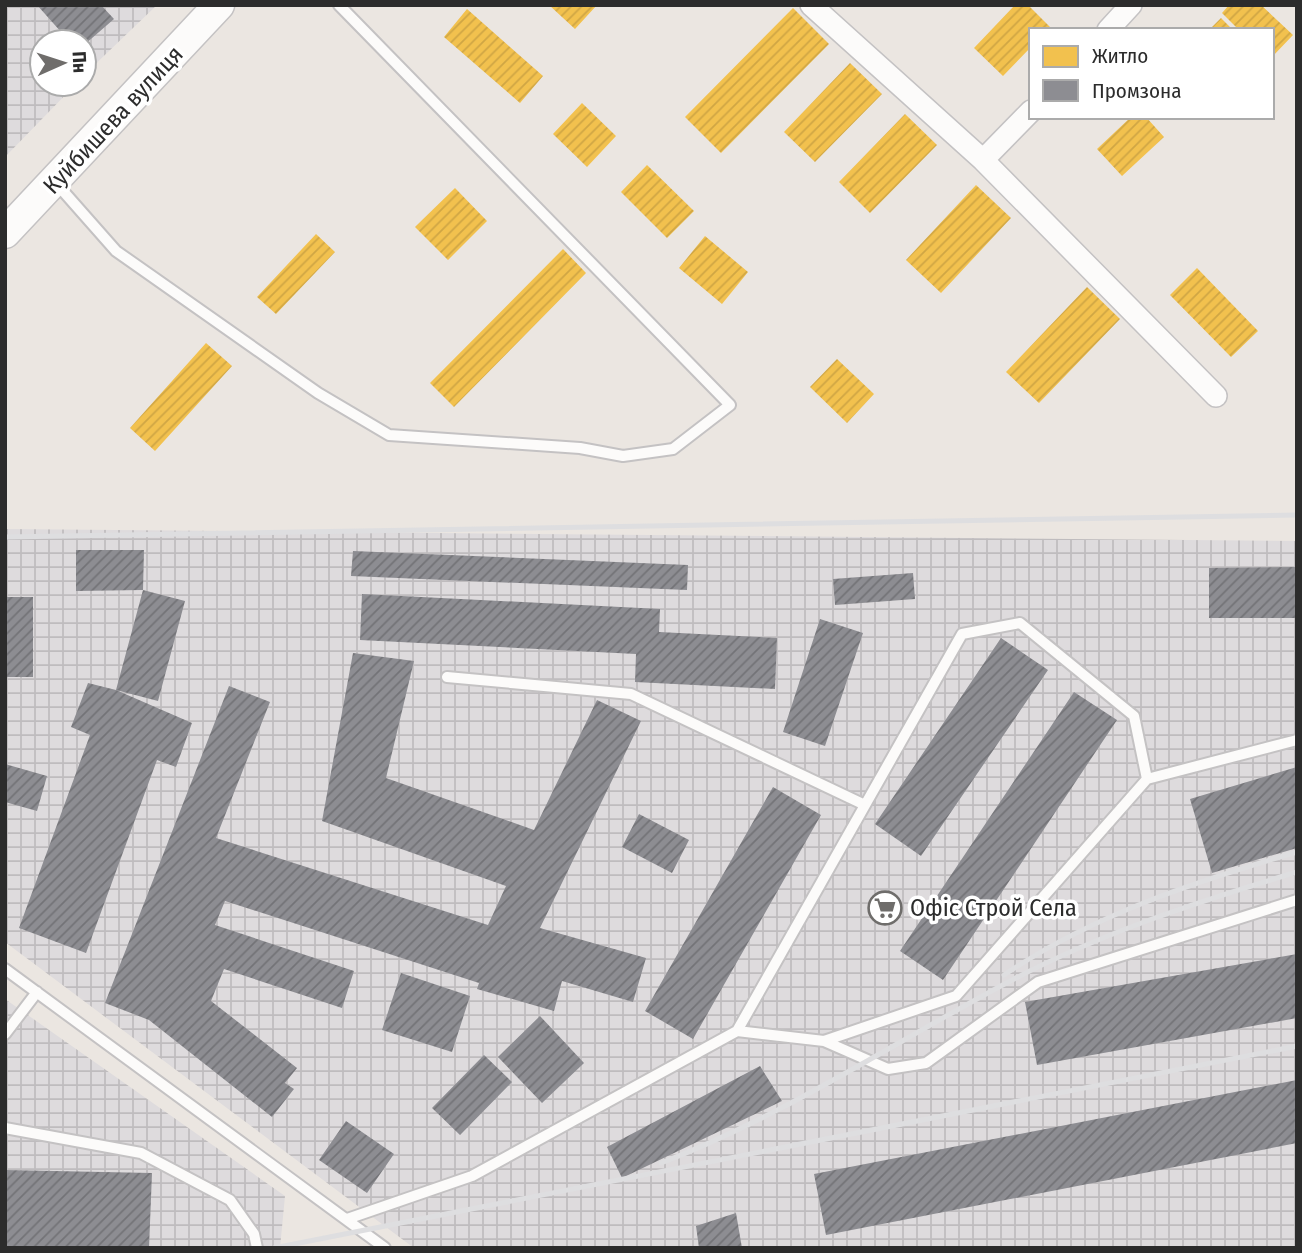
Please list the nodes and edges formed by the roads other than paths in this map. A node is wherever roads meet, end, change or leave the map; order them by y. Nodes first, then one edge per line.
1 (219, 5) edge
2 (339, 5) edge
3 (811, 5) edge
4 (1131, 5) edge
5 (1110, 28) edge
6 (1029, 113) edge
7 (983, 160) junction
8 (56, 182) junction
9 (5, 233) edge
10 (1216, 397) dead end
11 (447, 677) dead end
12 (1297, 740) edge
13 (1147, 779) junction
14 (865, 805) junction
15 (1297, 900) edge
16 (5, 969) edge
17 (37, 992) junction
18 (737, 1031) junction
19 (5, 1034) edge
20 (824, 1041) junction
21 (5, 1128) edge
22 (346, 1219) junction
23 (257, 1248) edge
24 (385, 1248) edge

1 - 8 main road, Куйбишева вулиця
2 - 8 lane
3 - 7 street
4 - 5 street
6 - 7 street
7 - 10 street
8 - 9 main road, Куйбишева вулиця
11 - 14 lane
12 - 13 lane
13 - 14 lane
13 - 20 lane
14 - 18 lane
15 - 20 lane
16 - 17 lane
17 - 19 lane
17 - 22 lane
18 - 20 lane
18 - 22 lane
21 - 23 lane
22 - 24 lane

